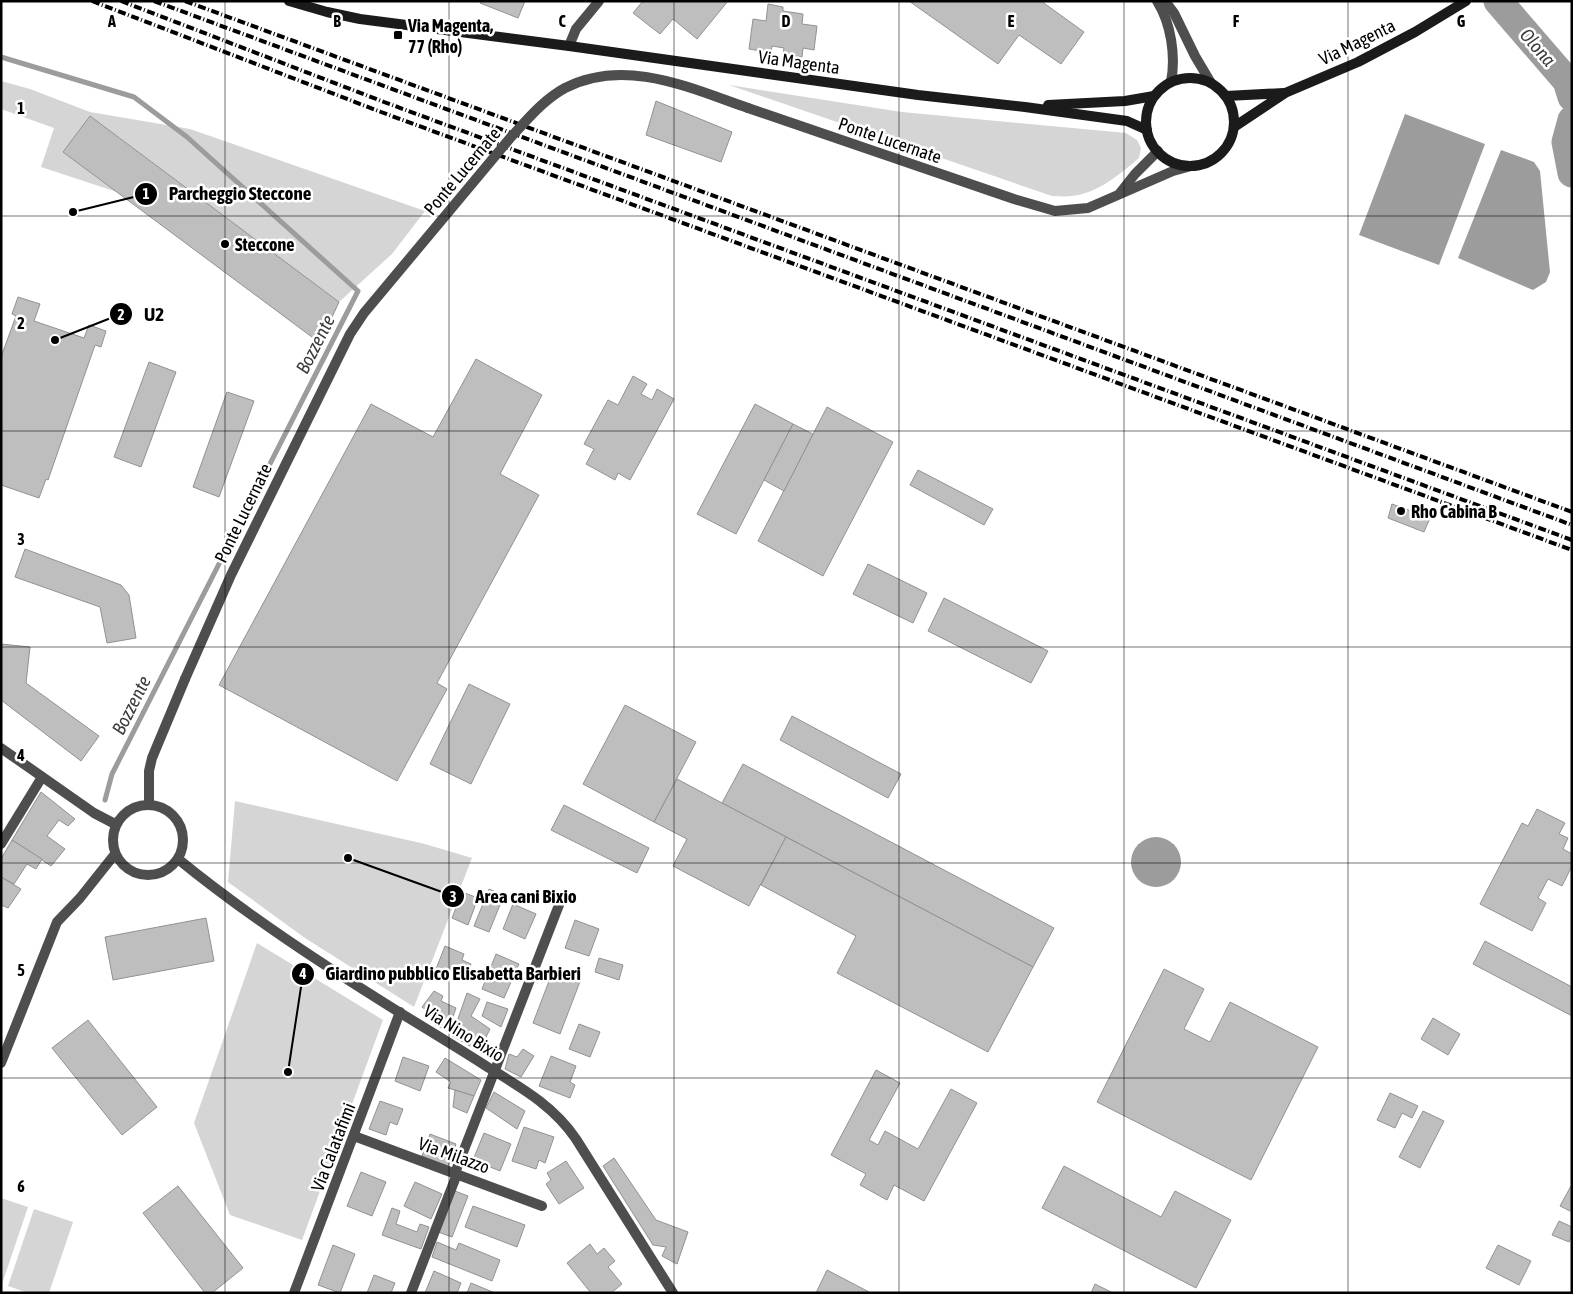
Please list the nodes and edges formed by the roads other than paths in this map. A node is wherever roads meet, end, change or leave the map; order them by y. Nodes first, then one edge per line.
1 (289, 1) edge
2 (599, 1) edge
3 (1158, 1) edge
4 (1165, 1) edge
5 (1466, 1) edge
6 (569, 46) junction
7 (1171, 82) junction
8 (1211, 83) junction
9 (1285, 92) junction
10 (1154, 96) junction
11 (1226, 96) junction
12 (1025, 107) junction
13 (1234, 127) junction
14 (1147, 130) junction
15 (1158, 151) junction
16 (1191, 166) junction
17 (1119, 194) junction
18 (1, 748) edge
19 (42, 777) junction
20 (149, 804) junction
21 (116, 824) junction
22 (1, 844) edge
23 (115, 854) junction
24 (178, 859) junction
25 (559, 905) dead end
26 (400, 1012) junction
27 (1, 1063) edge
28 (494, 1070) junction
29 (354, 1136) junction
30 (456, 1174) junction
31 (542, 1206) dead end
32 (294, 1293) edge
33 (411, 1293) edge
34 (673, 1293) edge

1 - 6 street, Via Magenta
2 - 6 street
3 - 7 street
4 - 8 street
5 - 9 street, Via Magenta
6 - 12 street, Via Magenta
7 - 8 street
7 - 10 street
8 - 11 street
9 - 11 street, Via Magenta
9 - 13 street, Via Magenta
10 - 12 street, Via Magenta
10 - 14 street
11 - 13 street
12 - 14 street, Via Magenta
13 - 16 street
14 - 15 street
15 - 16 street
15 - 17 street, Ponte Lucernate
16 - 17 street, Ponte Lucernate
17 - 20 street, Ponte Lucernate, bridge
18 - 19 street
19 - 21 street
19 - 22 street
20 - 21 street
20 - 24 street
21 - 23 street
23 - 24 street
23 - 27 street
24 - 26 street, Via Nino Bixio
25 - 28 street
26 - 28 street, Via Nino Bixio
26 - 29 street, Via Calatafimi
28 - 30 street
28 - 34 street, Via Nino Bixio
29 - 30 street, Via Milazzo
29 - 32 street, Via Calatafimi
30 - 31 street, Via Milazzo
30 - 33 street

